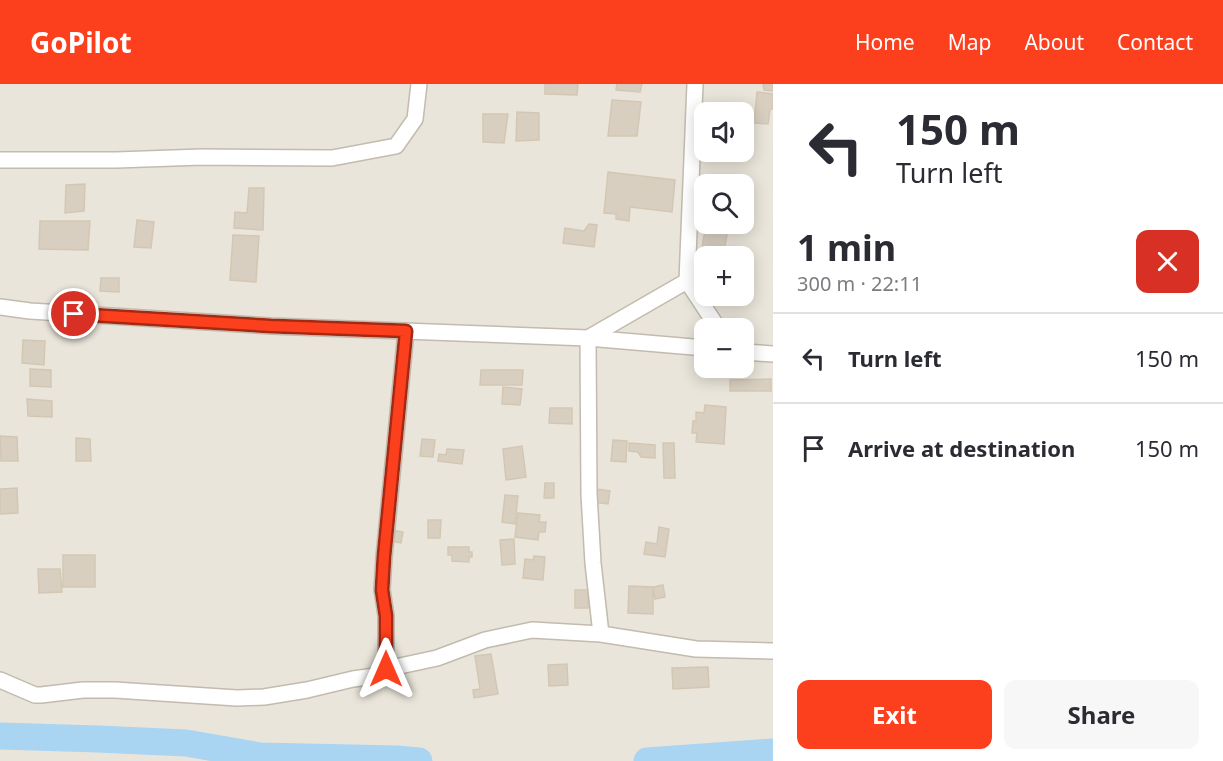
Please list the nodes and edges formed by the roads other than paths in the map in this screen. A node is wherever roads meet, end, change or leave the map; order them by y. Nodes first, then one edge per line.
1 (419, 84) edge
2 (695, 84) edge
3 (0, 160) edge
4 (687, 280) junction
5 (0, 307) edge
6 (712, 318) edge
7 (406, 331) junction
8 (588, 338) junction
9 (694, 347) edge
10 (754, 353) edge
11 (773, 354) edge
12 (601, 634) junction
13 (773, 651) edge
14 (386, 669) junction
15 (0, 680) edge

1 - 3 street
2 - 4 street
4 - 6 street
4 - 8 street
5 - 7 street
7 - 8 street
7 - 14 street
8 - 9 street
8 - 12 street
10 - 11 street
12 - 13 street
12 - 14 street
14 - 15 street

